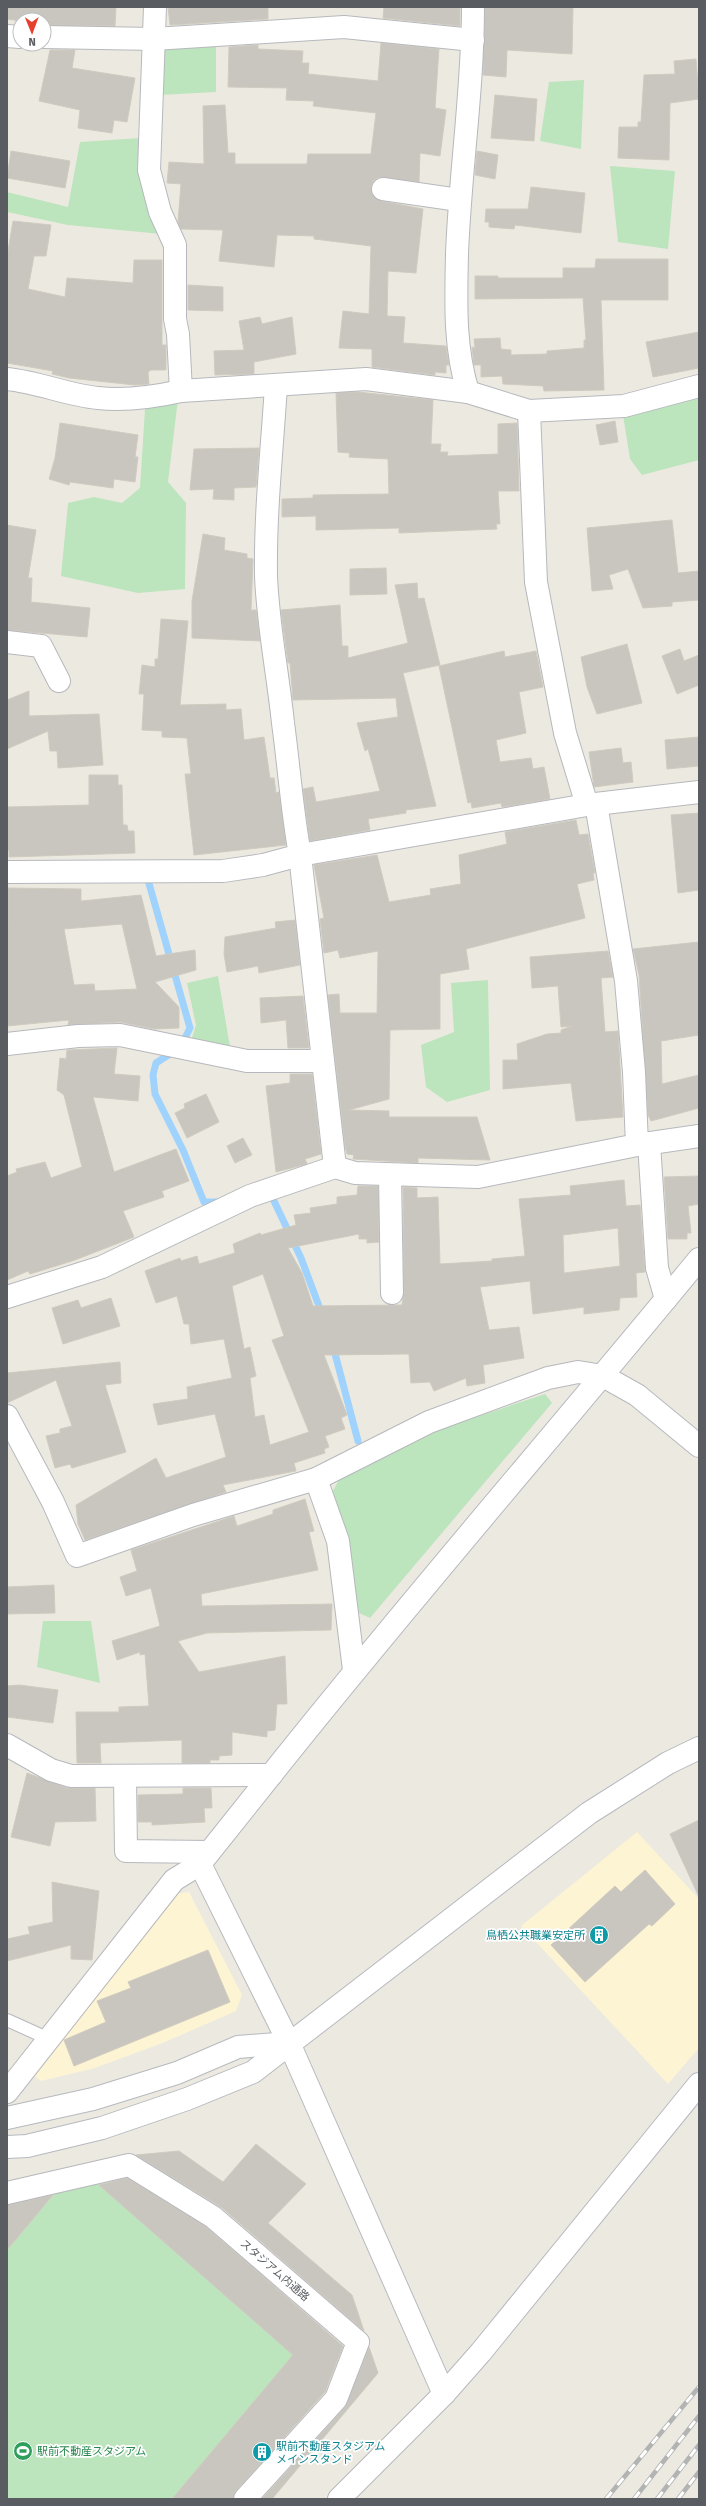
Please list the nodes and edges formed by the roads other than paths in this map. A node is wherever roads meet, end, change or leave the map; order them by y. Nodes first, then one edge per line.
1 (154, 7) edge
2 (473, 7) edge
3 (52, 37) edge
4 (154, 39) junction
5 (473, 40) junction
6 (384, 189) dead end
7 (459, 200) junction
8 (7, 379) edge
9 (276, 386) junction
10 (699, 386) edge
11 (181, 391) junction
12 (468, 392) junction
13 (529, 411) junction
14 (7, 642) edge
15 (59, 681) dead end
16 (699, 792) edge
17 (592, 805) junction
18 (300, 855) junction
19 (7, 872) edge
20 (7, 1044) edge
21 (323, 1061) junction
22 (699, 1136) edge
23 (643, 1144) junction
24 (335, 1167) junction
25 (390, 1175) junction
26 (699, 1259) edge
27 (392, 1293) dead end
28 (7, 1297) edge
29 (666, 1299) junction
30 (603, 1376) junction
31 (7, 1416) edge
32 (699, 1446) edge
33 (316, 1479) junction
34 (354, 1670) junction
35 (7, 1745) edge
36 (699, 1748) edge
37 (271, 1775) junction
38 (125, 1777) junction
39 (204, 1858) junction
40 (7, 2020) edge
41 (49, 2039) junction
42 (290, 2043) junction
43 (699, 2084) edge
44 (7, 2092) edge
45 (7, 2118) edge
46 (7, 2147) edge
47 (7, 2193) edge
48 (444, 2394) junction
49 (245, 2499) edge
50 (339, 2499) edge

1 - 4 street
2 - 5 street
3 - 4 street
4 - 5 street
4 - 11 street
5 - 7 street
6 - 7 street
7 - 12 street
8 - 11 street
9 - 11 street
9 - 12 street
9 - 18 street
10 - 13 street
12 - 13 street
13 - 17 street
14 - 15 street
16 - 17 street
17 - 18 street
17 - 23 street
18 - 19 street
18 - 21 street
20 - 21 street
21 - 24 street
22 - 23 street
23 - 25 street
23 - 29 street
24 - 25 street
24 - 28 street
25 - 27 street
26 - 29 street
29 - 30 street
30 - 32 street
30 - 33 street
30 - 34 street
31 - 33 street
33 - 34 street
34 - 37 street
35 - 38 street
36 - 42 street
37 - 38 street
37 - 39 street
38 - 39 street
39 - 41 street
39 - 42 street
40 - 41 lane
41 - 44 street
42 - 45 street
42 - 46 street
42 - 48 street
43 - 48 street
47 - 49 street, スタジアム内通路
48 - 50 street

